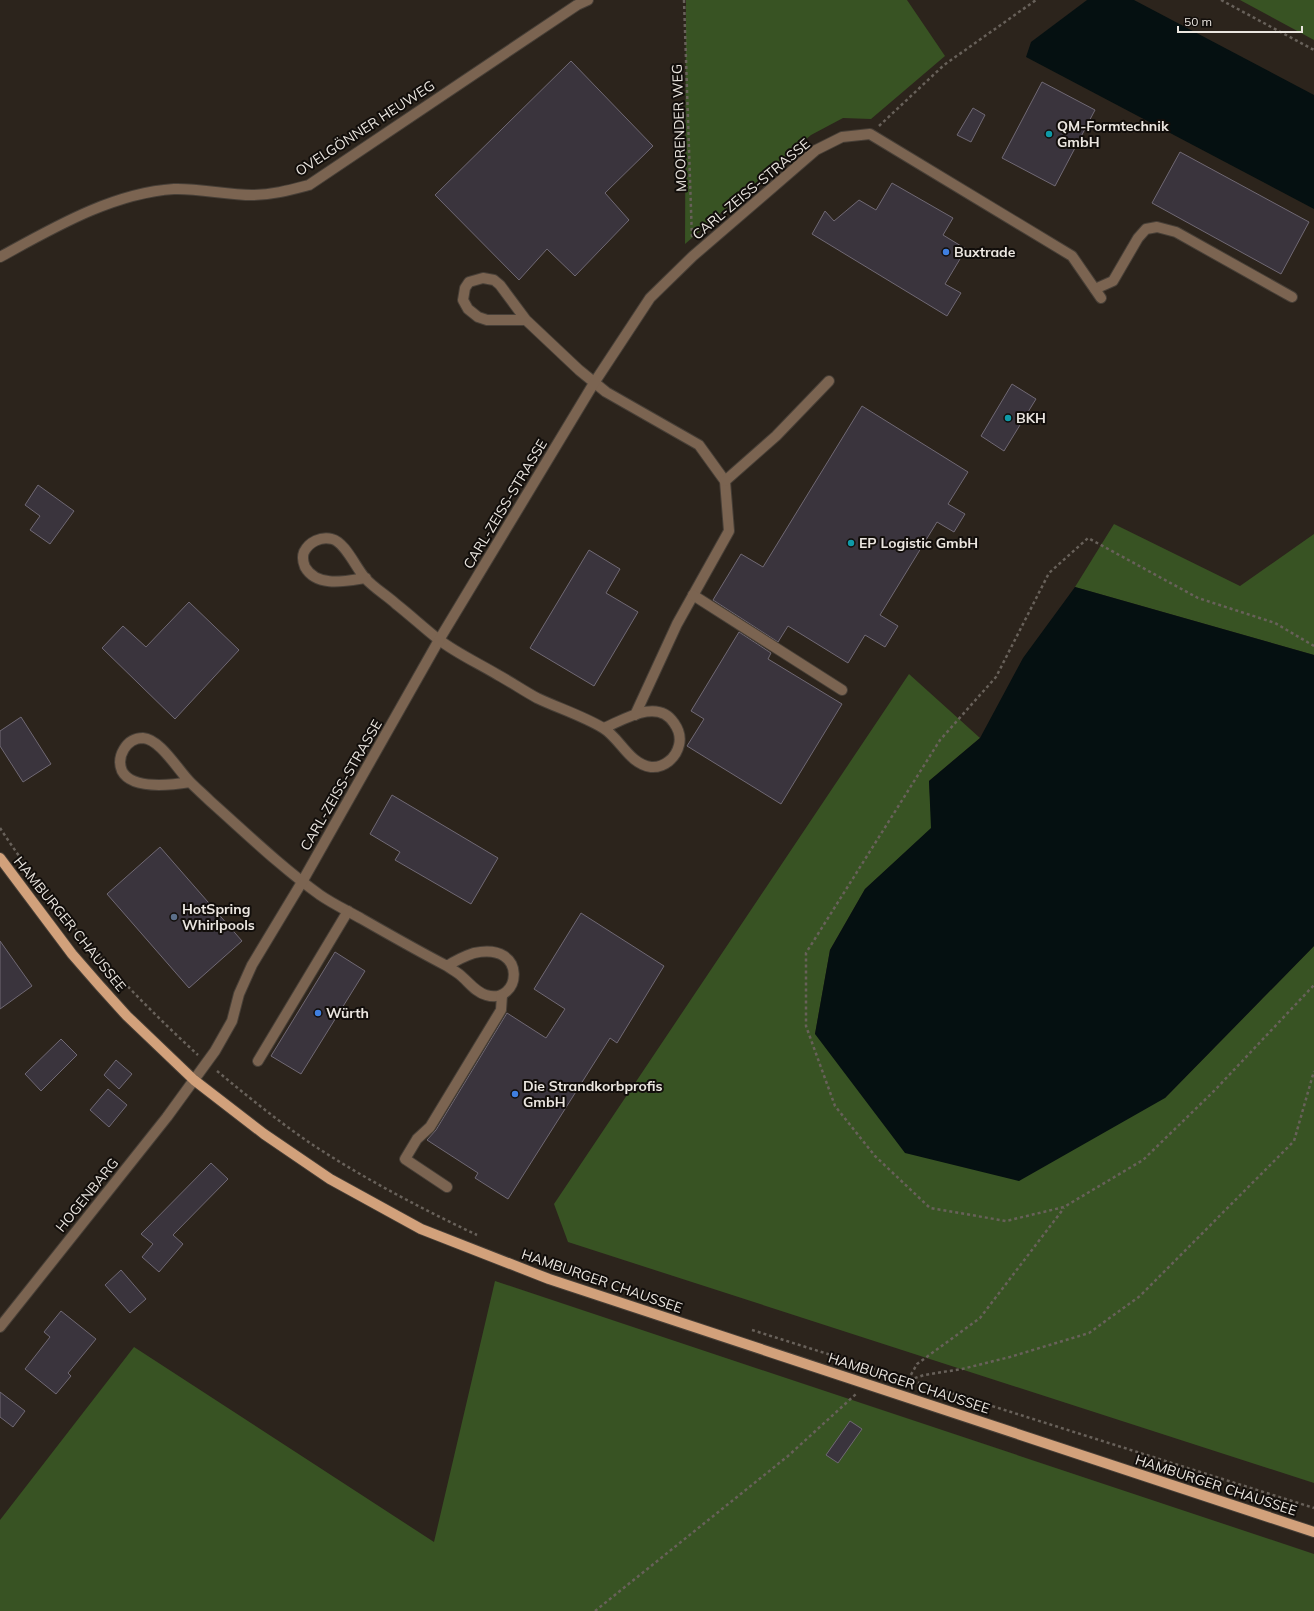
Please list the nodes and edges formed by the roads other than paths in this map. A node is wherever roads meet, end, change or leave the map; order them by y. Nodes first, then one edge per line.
1 (588, 0) edge
2 (0, 257) edge
3 (1292, 297) dead end
4 (526, 320) junction
5 (829, 381) dead end
6 (594, 383) junction
7 (725, 481) junction
8 (366, 578) junction
9 (693, 595) junction
10 (439, 640) junction
11 (842, 690) dead end
12 (635, 714) junction
13 (604, 728) junction
14 (190, 782) junction
15 (0, 858) edge
16 (302, 882) junction
17 (348, 911) junction
18 (446, 966) junction
19 (502, 995) junction
20 (258, 1061) dead end
21 (194, 1080) junction
22 (447, 1187) dead end
23 (0, 1327) edge
24 (1314, 1532) edge

1 - 2 street, OVELGÖNNER HEUWEG
3 - 6 street, CARL-ZEISS-STRASSE
4 - 4 street
4 - 6 street
5 - 7 street
6 - 7 street
6 - 10 street, CARL-ZEISS-STRASSE
7 - 9 street
8 - 8 street
8 - 10 street
9 - 11 street
9 - 12 street
10 - 13 street
10 - 16 street, CARL-ZEISS-STRASSE
12 - 13 street
12 - 13 street
14 - 14 street
14 - 16 street
15 - 21 main road, HAMBURGER CHAUSSEE
16 - 17 street
16 - 21 street, CARL-ZEISS-STRASSE
17 - 18 street
17 - 20 street
18 - 19 street
18 - 19 street
19 - 22 street
21 - 23 street, HOGENBARG
21 - 24 main road, HAMBURGER CHAUSSEE

